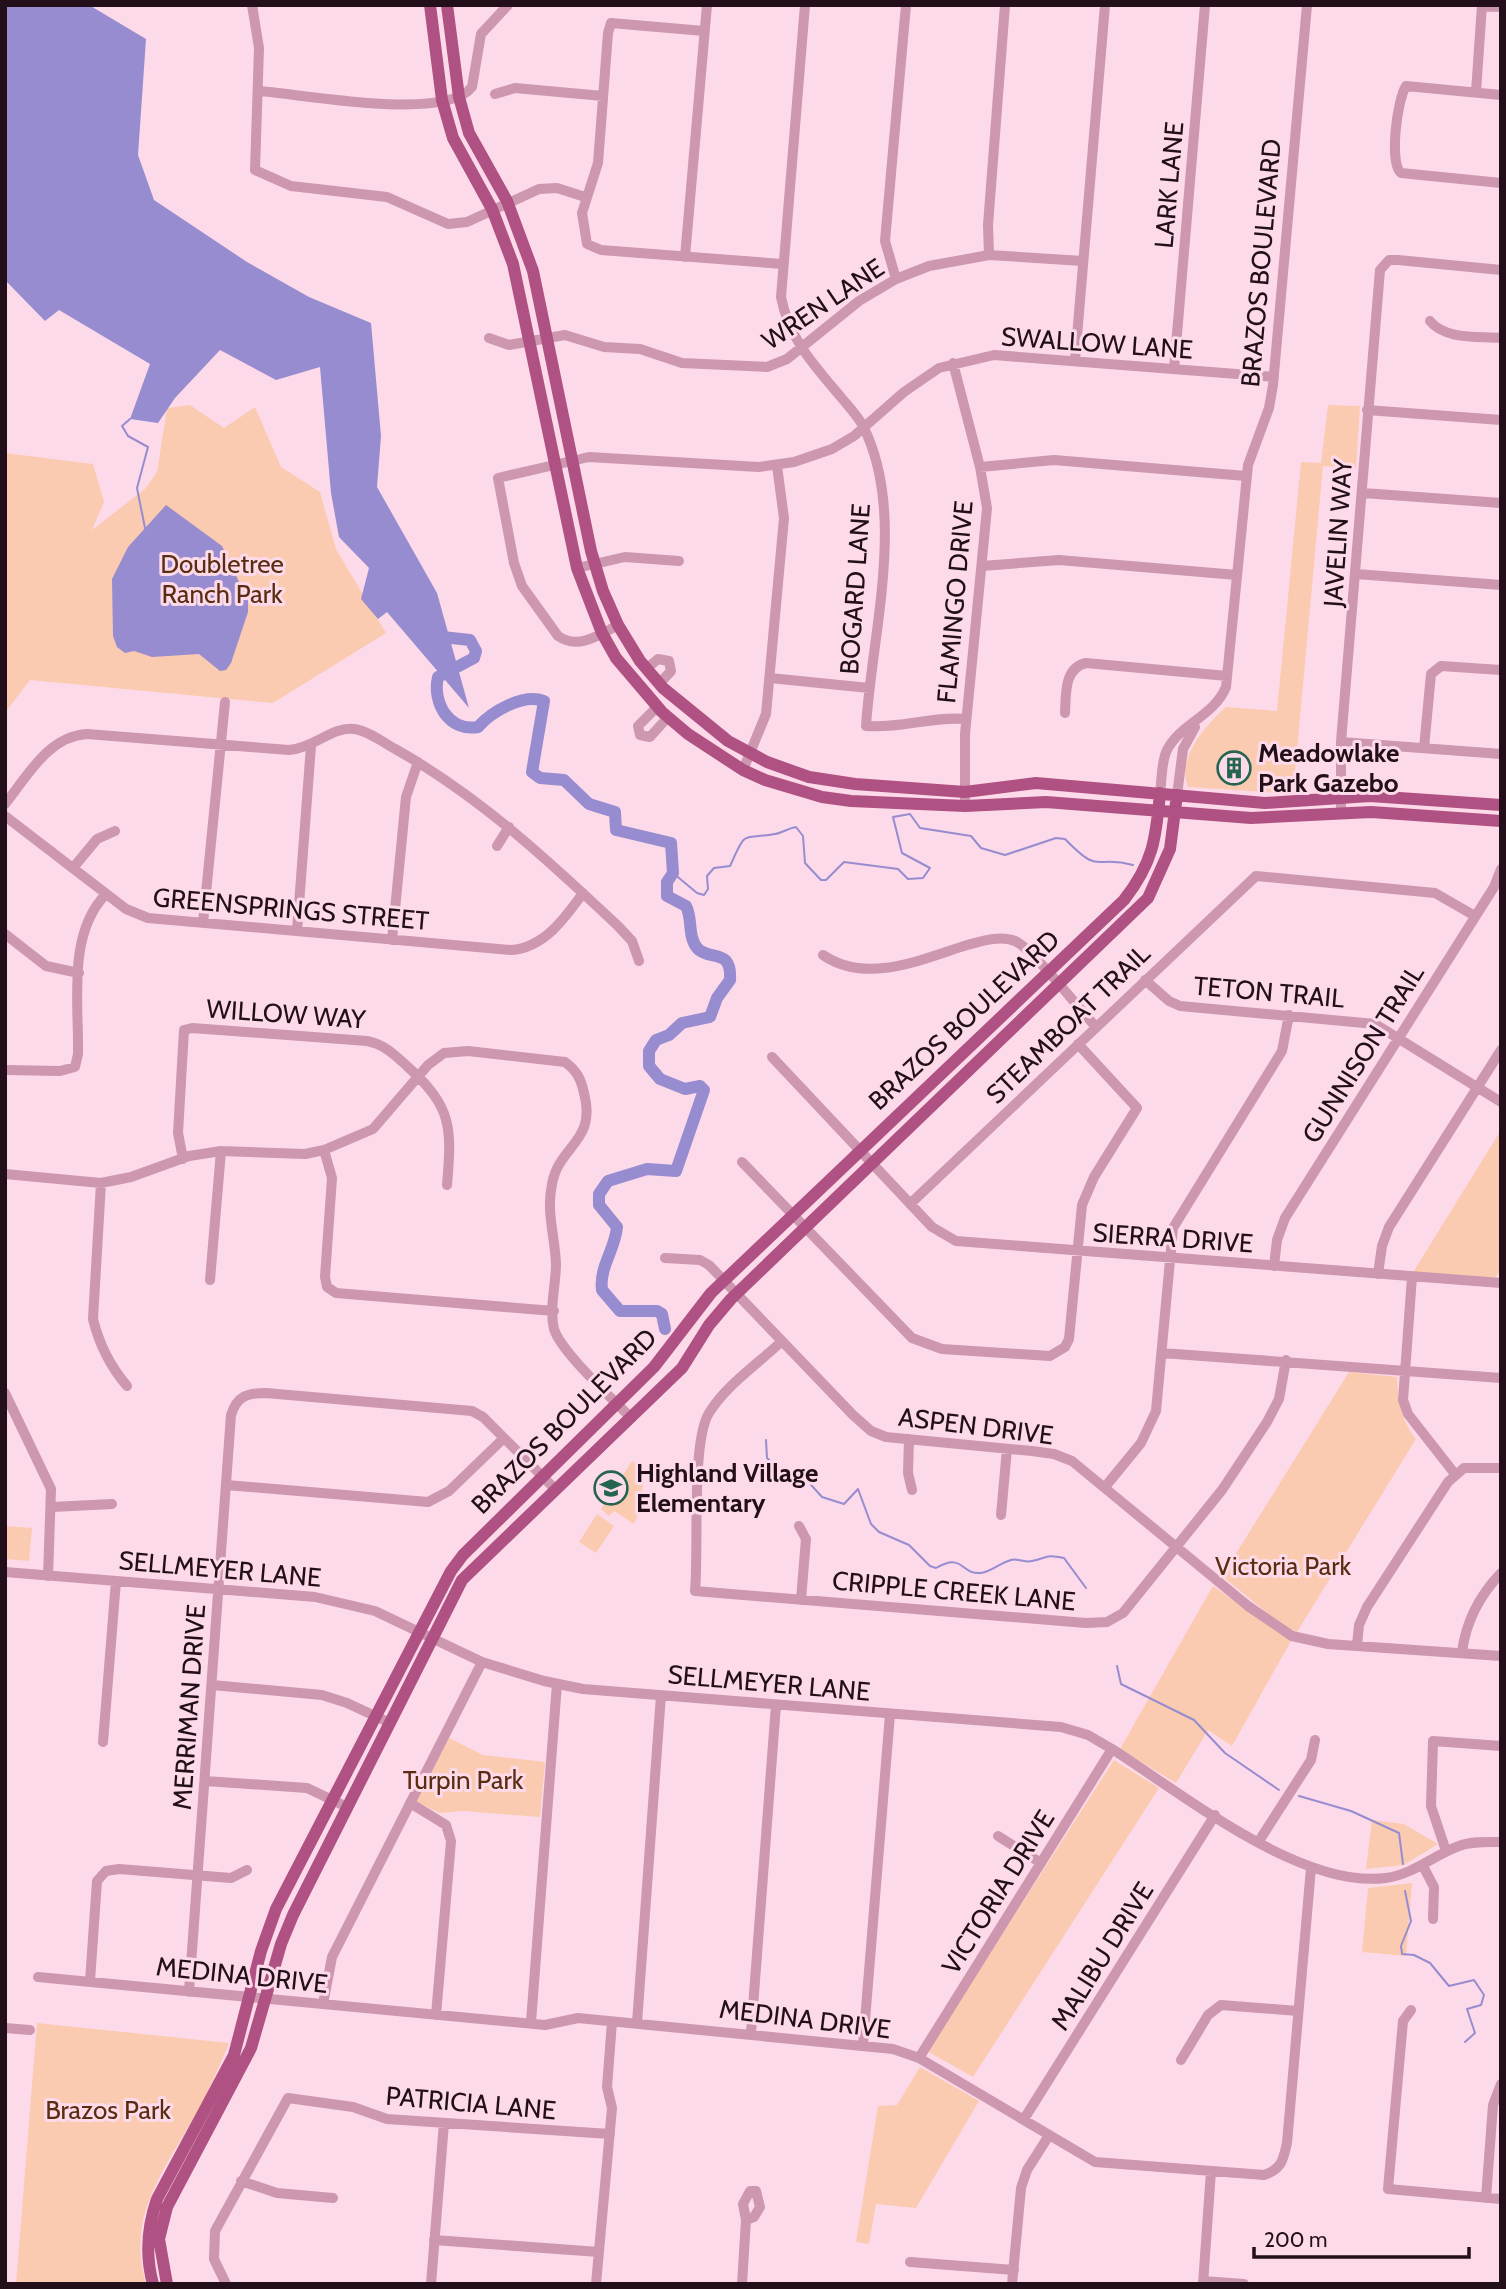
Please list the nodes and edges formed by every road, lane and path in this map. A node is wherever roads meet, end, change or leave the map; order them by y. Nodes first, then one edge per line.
1 (252, 5) edge
2 (430, 5) edge
3 (447, 5) edge
4 (508, 5) edge
5 (707, 5) edge
6 (805, 5) edge
7 (906, 5) edge
8 (1005, 5) edge
9 (1105, 5) edge
10 (1205, 5) edge
11 (1307, 5) edge
12 (1482, 6) edge
13 (1501, 7) edge
14 (704, 31) junction
15 (259, 91) junction
16 (1476, 92) junction
17 (495, 93) dead end
18 (1501, 95) edge
19 (459, 96) junction
20 (603, 96) junction
21 (442, 100) junction
22 (1501, 183) edge
23 (585, 197) junction
24 (507, 201) junction
25 (492, 209) junction
26 (989, 255) junction
27 (685, 257) junction
28 (1083, 261) junction
29 (782, 264) junction
30 (1501, 270) edge
31 (896, 279) junction
32 (1430, 321) dead end
33 (489, 338) dead end
34 (1501, 338) edge
35 (546, 339) junction
36 (531, 342) junction
37 (800, 349) junction
38 (1074, 360) junction
39 (953, 363) junction
40 (1174, 369) junction
41 (1274, 377) junction
42 (1367, 410) junction
43 (1501, 420) edge
44 (863, 426) junction
45 (572, 459) junction
46 (555, 463) junction
47 (777, 466) junction
48 (980, 467) junction
49 (1247, 477) junction
50 (1363, 493) junction
51 (1501, 503) edge
52 (679, 561) dead end
53 (594, 564) junction
54 (982, 566) junction
55 (577, 568) junction
56 (1356, 574) junction
57 (1237, 575) junction
58 (1501, 585) edge
59 (618, 625) junction
60 (602, 633) junction
61 (646, 669) junction
62 (1501, 670) edge
63 (1227, 676) junction
64 (769, 678) junction
65 (659, 684) junction
66 (869, 688) junction
67 (225, 702) dead end
68 (657, 706) junction
69 (1065, 713) dead end
70 (668, 718) junction
71 (966, 719) junction
72 (1199, 720) junction
73 (1341, 742) junction
74 (219, 746) junction
75 (311, 746) junction
76 (1424, 748) junction
77 (749, 753) junction
78 (1501, 754) edge
79 (418, 762) junction
80 (743, 770) junction
81 (965, 792) junction
82 (1160, 793) junction
83 (1177, 795) junction
84 (1340, 797) junction
85 (5, 804) edge
86 (1501, 805) edge
87 (965, 806) junction
88 (1158, 810) junction
89 (1175, 812) junction
90 (1340, 813) junction
91 (5, 816) edge
92 (1501, 821) edge
93 (509, 827) junction
94 (115, 831) dead end
95 (496, 846) dead end
96 (73, 868) junction
97 (1501, 869) edge
98 (583, 893) junction
99 (106, 894) junction
100 (1475, 916) junction
101 (203, 923) junction
102 (297, 931) junction
103 (5, 934) edge
104 (392, 940) junction
105 (823, 956) dead end
106 (639, 961) dead end
107 (79, 973) junction
108 (1047, 973) junction
109 (1145, 980) junction
110 (1058, 986) junction
111 (1289, 1015) junction
112 (1096, 1027) junction
113 (1400, 1037) junction
114 (1078, 1044) junction
115 (1501, 1050) edge
116 (772, 1057) dead end
117 (5, 1070) edge
118 (418, 1076) junction
119 (927, 1086) junction
120 (1477, 1087) junction
121 (940, 1100) junction
122 (1501, 1102) edge
123 (324, 1150) junction
124 (861, 1150) junction
125 (221, 1151) junction
126 (183, 1159) junction
127 (743, 1162) dead end
128 (874, 1164) junction
129 (5, 1174) edge
130 (101, 1183) junction
131 (447, 1185) dead end
132 (910, 1204) junction
133 (792, 1214) junction
134 (806, 1229) junction
135 (1076, 1251) junction
136 (665, 1258) dead end
137 (1168, 1259) junction
138 (1275, 1266) junction
139 (1378, 1274) junction
140 (1412, 1277) junction
141 (210, 1280) dead end
142 (725, 1282) junction
143 (1501, 1283) edge
144 (736, 1294) junction
145 (554, 1311) junction
146 (782, 1341) junction
147 (1161, 1353) junction
148 (1286, 1360) junction
149 (1404, 1371) junction
150 (1501, 1378) edge
151 (127, 1386) dead end
152 (5, 1393) edge
153 (618, 1405) junction
154 (631, 1418) junction
155 (504, 1438) junction
156 (909, 1439) junction
157 (580, 1443) junction
158 (1007, 1449) junction
159 (590, 1454) junction
160 (1501, 1468) edge
161 (1455, 1474) junction
162 (543, 1478) junction
163 (226, 1485) junction
164 (1105, 1487) junction
165 (554, 1488) junction
166 (912, 1490) dead end
167 (112, 1504) dead end
168 (52, 1507) junction
169 (1001, 1515) dead end
170 (799, 1526) dead end
171 (1178, 1548) junction
172 (1501, 1573) edge
173 (6, 1575) edge
174 (48, 1576) junction
175 (116, 1581) junction
176 (219, 1589) junction
177 (801, 1600) junction
178 (418, 1630) junction
179 (432, 1637) junction
180 (1357, 1646) junction
181 (1462, 1652) junction
182 (1501, 1656) edge
183 (482, 1662) junction
184 (557, 1684) junction
185 (212, 1685) junction
186 (662, 1695) junction
187 (775, 1705) junction
188 (890, 1714) junction
189 (374, 1716) junction
190 (390, 1723) junction
191 (1315, 1740) dead end
192 (103, 1742) dead end
193 (1501, 1746) edge
194 (1112, 1749) junction
195 (205, 1780) junction
196 (331, 1801) junction
197 (410, 1803) junction
198 (347, 1807) junction
199 (1215, 1815) junction
200 (998, 1836) dead end
201 (1259, 1841) junction
202 (1501, 1842) edge
203 (1446, 1851) junction
204 (1041, 1863) junction
205 (1423, 1866) junction
206 (1311, 1868) junction
207 (247, 1870) dead end
208 (198, 1875) junction
209 (1433, 1919) dead end
210 (38, 1977) dead end
211 (90, 1981) junction
212 (189, 1992) junction
213 (248, 1997) junction
214 (266, 1999) junction
215 (323, 2004) junction
216 (1411, 2010) dead end
217 (1298, 2011) junction
218 (436, 2015) junction
219 (531, 2022) junction
220 (612, 2022) junction
221 (637, 2024) junction
222 (5, 2028) edge
223 (30, 2030) dead end
224 (240, 2032) junction
225 (751, 2033) junction
226 (256, 2035) junction
227 (863, 2045) junction
228 (919, 2058) junction
229 (1181, 2060) dead end
230 (1501, 2084) edge
231 (211, 2112) junction
232 (1024, 2119) junction
233 (444, 2123) junction
234 (610, 2134) junction
235 (1048, 2137) junction
236 (1211, 2171) junction
237 (241, 2181) junction
238 (333, 2198) dead end
239 (1486, 2198) junction
240 (1501, 2199) edge
241 (746, 2220) dead end
242 (434, 2241) junction
243 (599, 2252) junction
244 (910, 2262) dead end
245 (1014, 2270) junction
246 (1203, 2282) edge
247 (153, 2284) edge
248 (167, 2284) edge
249 (226, 2284) edge
250 (431, 2284) edge
251 (596, 2284) edge
252 (742, 2284) edge
253 (1012, 2284) edge
254 (1244, 2284) edge

1 - 15 street
2 - 21 main road
3 - 19 main road
4 - 19 street
5 - 14 street
6 - 29 street, BOGARD LANE
7 - 31 street
8 - 26 street
9 - 28 street
10 - 40 street, LARK LANE
11 - 41 street, BRAZOS BOULEVARD
12 - 13 street
12 - 16 street
14 - 20 street
14 - 27 street
15 - 21 street
15 - 25 street
16 - 18 street
16 - 22 street
17 - 20 street
19 - 21 street
19 - 24 main road
20 - 23 street
21 - 25 main road
23 - 24 street
23 - 27 street
24 - 25 street
24 - 35 main road
25 - 36 main road
26 - 28 street, WREN LANE
26 - 31 street, WREN LANE
27 - 29 street
28 - 38 street
29 - 37 street, BOGARD LANE
30 - 42 street, JAVELIN WAY
31 - 37 street, WREN LANE
32 - 34 street
33 - 36 street, WREN LANE
35 - 36 street, WREN LANE
35 - 37 street, WREN LANE
35 - 45 main road
36 - 46 main road
37 - 44 street, BOGARD LANE
38 - 39 street, SWALLOW LANE
38 - 40 street, SWALLOW LANE
39 - 44 street, SWALLOW LANE
39 - 48 street, FLAMINGO DRIVE
40 - 41 street, SWALLOW LANE
41 - 49 street, BRAZOS BOULEVARD
42 - 43 street
42 - 50 street, JAVELIN WAY
44 - 47 street, SWALLOW LANE
44 - 66 street, BOGARD LANE
45 - 46 street, SWALLOW LANE
45 - 47 street, SWALLOW LANE
45 - 53 main road
46 - 55 main road
46 - 60 street, SWALLOW LANE
47 - 64 street
48 - 49 street
48 - 54 street, FLAMINGO DRIVE
49 - 57 street, BRAZOS BOULEVARD
50 - 51 street
50 - 56 street, JAVELIN WAY
52 - 53 street
53 - 55 street
53 - 59 main road
54 - 57 street
54 - 71 street, FLAMINGO DRIVE
55 - 60 main road
56 - 58 street
56 - 73 street, JAVELIN WAY
57 - 63 street, BRAZOS BOULEVARD
59 - 60 street
59 - 61 main road
60 - 68 main road
61 - 65 main road
61 - 65 street
62 - 76 street
63 - 69 street
63 - 72 street, BRAZOS BOULEVARD
64 - 66 street
64 - 77 street
65 - 77 main road
66 - 71 street, BOGARD LANE
67 - 74 street
68 - 70 main road
68 - 70 street
70 - 80 main road
71 - 81 street, FLAMINGO DRIVE
72 - 82 street, BRAZOS BOULEVARD
72 - 83 street, BRAZOS BOULEVARD
73 - 76 street
73 - 84 street, JAVELIN WAY
74 - 75 street
74 - 85 street
74 - 101 street
75 - 79 street
75 - 102 street
76 - 78 street
77 - 80 street
77 - 81 main road
79 - 93 street
79 - 104 street
80 - 87 main road
81 - 82 main road
81 - 87 street, FLAMINGO DRIVE
82 - 83 main road
82 - 88 main road, BRAZOS BOULEVARD
83 - 84 main road
83 - 89 main road, BRAZOS BOULEVARD
84 - 86 main road
84 - 90 street, JAVELIN WAY
87 - 88 main road
88 - 89 main road
88 - 108 main road, BRAZOS BOULEVARD
89 - 90 main road
89 - 110 main road, BRAZOS BOULEVARD
90 - 92 main road
91 - 96 street, GREENSPRINGS STREET
93 - 95 street
93 - 98 street
94 - 96 street
96 - 99 street, GREENSPRINGS STREET
97 - 100 street, GUNNISON TRAIL
98 - 104 street, GREENSPRINGS STREET
98 - 106 street
99 - 101 street, GREENSPRINGS STREET
99 - 107 street
100 - 109 street, STEAMBOAT TRAIL
100 - 113 street, GUNNISON TRAIL
101 - 102 street, GREENSPRINGS STREET
102 - 104 street, GREENSPRINGS STREET
103 - 107 street
105 - 108 street
107 - 117 street
108 - 110 street
108 - 119 main road, BRAZOS BOULEVARD
109 - 111 street, TETON TRAIL
109 - 112 street, STEAMBOAT TRAIL
110 - 112 street
110 - 121 main road, BRAZOS BOULEVARD
111 - 113 street, TETON TRAIL
111 - 137 street
112 - 114 street, STEAMBOAT TRAIL
113 - 120 street, TETON TRAIL
113 - 138 street, GUNNISON TRAIL
114 - 132 street, STEAMBOAT TRAIL
114 - 135 street
115 - 120 street
116 - 124 street, SIERRA DRIVE
118 - 123 street
118 - 126 street, WILLOW WAY
118 - 131 street
118 - 145 street
119 - 121 main road
119 - 124 main road, BRAZOS BOULEVARD
120 - 122 street, TETON TRAIL
120 - 139 street
121 - 128 main road, BRAZOS BOULEVARD
123 - 125 street
123 - 145 street
124 - 128 street, SIERRA DRIVE
124 - 133 main road, BRAZOS BOULEVARD
125 - 126 street
125 - 141 street
126 - 130 street
127 - 133 street
128 - 132 street, SIERRA DRIVE
128 - 134 main road, BRAZOS BOULEVARD
129 - 130 street
130 - 151 street
132 - 135 street, SIERRA DRIVE
133 - 134 street
133 - 142 main road, BRAZOS BOULEVARD
134 - 135 street
134 - 144 main road, BRAZOS BOULEVARD
135 - 137 street, SIERRA DRIVE
136 - 142 street, ASPEN DRIVE
137 - 138 street, SIERRA DRIVE
137 - 147 street
138 - 139 street, SIERRA DRIVE
139 - 140 street, SIERRA DRIVE
140 - 143 street, SIERRA DRIVE
140 - 149 street
142 - 144 street, ASPEN DRIVE
142 - 153 main road, BRAZOS BOULEVARD
144 - 146 street, ASPEN DRIVE
144 - 154 main road, BRAZOS BOULEVARD
145 - 153 street
146 - 156 street, ASPEN DRIVE
146 - 177 street, CRIPPLE CREEK LANE
147 - 148 street
147 - 164 street
148 - 149 street
148 - 171 street, CRIPPLE CREEK LANE
149 - 150 street
149 - 161 street
152 - 168 street
153 - 154 street
153 - 157 main road, BRAZOS BOULEVARD
154 - 159 main road, BRAZOS BOULEVARD
155 - 162 street, MERRIMAN DRIVE
155 - 163 street
155 - 163 street, MERRIMAN DRIVE
156 - 158 street, ASPEN DRIVE
156 - 166 street
157 - 159 main road
157 - 162 main road, BRAZOS BOULEVARD
158 - 164 street, ASPEN DRIVE
158 - 169 street
159 - 165 main road, BRAZOS BOULEVARD
160 - 161 street
161 - 180 street
162 - 165 street, MERRIMAN DRIVE
162 - 178 main road, BRAZOS BOULEVARD
163 - 176 street, MERRIMAN DRIVE
164 - 171 street, ASPEN DRIVE
165 - 179 main road, BRAZOS BOULEVARD
167 - 168 street
168 - 174 street
170 - 177 street
171 - 177 street, CRIPPLE CREEK LANE
171 - 180 street, ASPEN DRIVE
172 - 181 street
173 - 174 street, SELLMEYER LANE
174 - 175 street, SELLMEYER LANE
175 - 176 street, SELLMEYER LANE
175 - 192 street
176 - 178 street, SELLMEYER LANE
176 - 185 street, MERRIMAN DRIVE
178 - 179 street, SELLMEYER LANE
178 - 189 main road, BRAZOS BOULEVARD
179 - 183 street, SELLMEYER LANE
179 - 190 main road, BRAZOS BOULEVARD
180 - 181 street, ASPEN DRIVE
181 - 182 street, ASPEN DRIVE
183 - 184 street, SELLMEYER LANE
183 - 197 street
184 - 186 street, SELLMEYER LANE
184 - 219 street
185 - 189 street
185 - 195 street, MERRIMAN DRIVE
186 - 187 street, SELLMEYER LANE
186 - 221 street
187 - 188 street, SELLMEYER LANE
187 - 225 street
188 - 194 street, SELLMEYER LANE
188 - 227 street
189 - 190 street
189 - 196 main road, BRAZOS BOULEVARD
190 - 198 main road, BRAZOS BOULEVARD
191 - 201 street
193 - 203 street
194 - 199 street, SELLMEYER LANE
194 - 204 street, VICTORIA DRIVE
195 - 196 street
195 - 208 street, MERRIMAN DRIVE
196 - 198 street
196 - 213 main road, BRAZOS BOULEVARD
197 - 215 street
197 - 218 street
198 - 214 main road, BRAZOS BOULEVARD
199 - 201 street, SELLMEYER LANE
199 - 232 street, MALIBU DRIVE
200 - 204 street
201 - 206 street, SELLMEYER LANE
202 - 203 street, SELLMEYER LANE
203 - 205 street, SELLMEYER LANE
204 - 228 street, VICTORIA DRIVE
205 - 206 street, SELLMEYER LANE
205 - 209 street
206 - 217 street, MEDINA DRIVE
207 - 208 street
208 - 211 street
208 - 212 street, MERRIMAN DRIVE
210 - 211 street, MEDINA DRIVE
211 - 212 street, MEDINA DRIVE
212 - 213 street, MEDINA DRIVE
213 - 214 street, MEDINA DRIVE
213 - 224 main road, BRAZOS BOULEVARD
214 - 215 street, MEDINA DRIVE
214 - 226 main road, BRAZOS BOULEVARD
215 - 218 street, MEDINA DRIVE
216 - 239 street
217 - 229 street
217 - 236 street, MEDINA DRIVE
218 - 219 street, MEDINA DRIVE
219 - 220 street, MEDINA DRIVE
220 - 221 street, MEDINA DRIVE
220 - 234 street
221 - 225 street, MEDINA DRIVE
222 - 223 street
224 - 226 main road
224 - 231 main road, BRAZOS BOULEVARD
225 - 227 street, MEDINA DRIVE
226 - 231 main road, BRAZOS BOULEVARD
227 - 228 street, MEDINA DRIVE
228 - 232 street, MEDINA DRIVE
230 - 239 street
231 - 247 main road, BRAZOS BOULEVARD
231 - 248 main road, BRAZOS BOULEVARD
232 - 235 street, MEDINA DRIVE
233 - 234 street, PATRICIA LANE
233 - 237 street, PATRICIA LANE
233 - 242 street
234 - 243 street
235 - 236 street, MEDINA DRIVE
235 - 245 street
236 - 246 street
237 - 238 street
237 - 249 street, PATRICIA LANE
239 - 240 street
241 - 252 street
242 - 243 street
242 - 250 street
243 - 251 street
244 - 245 street
245 - 253 street
246 - 254 street

